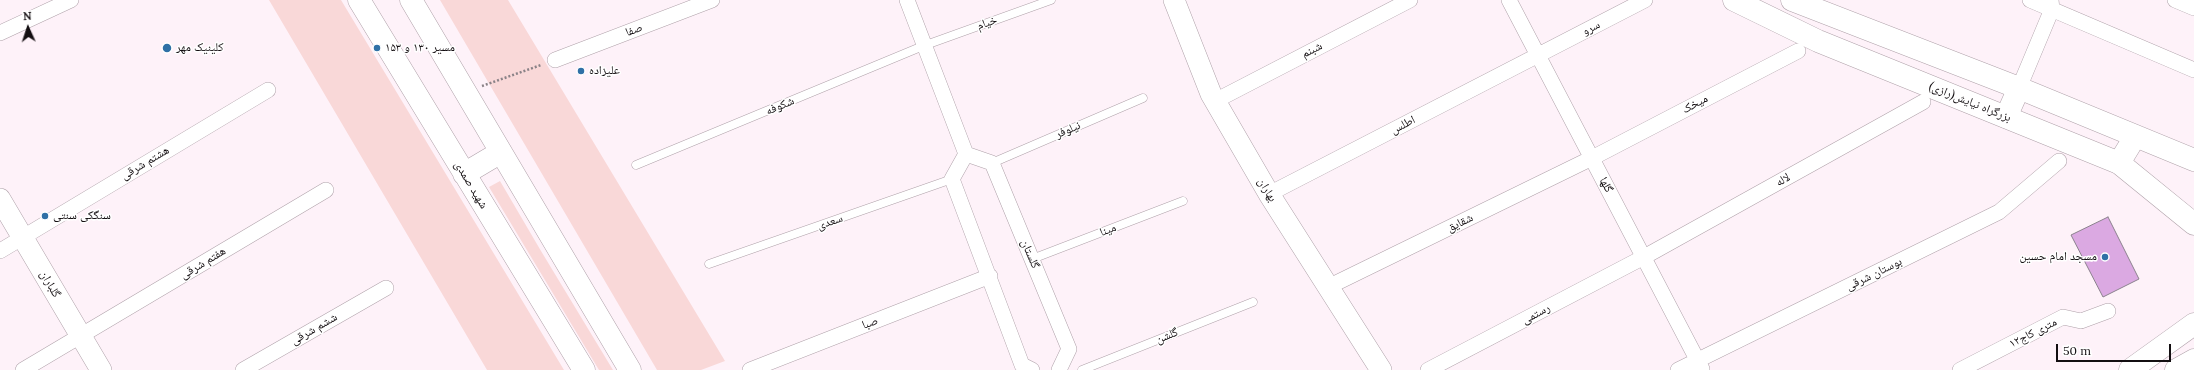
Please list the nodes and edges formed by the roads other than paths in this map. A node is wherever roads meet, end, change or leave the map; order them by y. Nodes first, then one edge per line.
1 (71, 0) edge
2 (359, 0) edge
3 (411, 0) edge
4 (712, 0) edge
5 (906, 0) edge
6 (1051, 0) edge
7 (1174, 0) edge
8 (1410, 0) edge
9 (1509, 0) edge
10 (1645, 0) edge
11 (1734, 0) edge
12 (1792, 0) edge
13 (2030, 0) edge
14 (2175, 0) edge
15 (2052, 5) edge
16 (2194, 8) edge
17 (0, 33) edge
18 (923, 46) junction
19 (1798, 51) dead end
20 (1538, 55) junction
21 (555, 60) road end
22 (2194, 70) edge
23 (2020, 88) junction
24 (268, 90) dead end
25 (1143, 98) dead end
26 (1216, 101) junction
27 (1923, 102) dead end
28 (2006, 117) junction
29 (2132, 135) junction
30 (501, 152) junction
31 (966, 154) junction
32 (1592, 158) junction
33 (2194, 160) edge
34 (2059, 161) dead end
35 (992, 163) junction
36 (2119, 163) junction
37 (636, 165) dead end
38 (464, 174) junction
39 (952, 179) junction
40 (326, 190) dead end
41 (1269, 194) junction
42 (0, 199) edge
43 (1183, 201) dead end
44 (2194, 224) edge
45 (22, 237) junction
46 (0, 251) edge
47 (1644, 257) junction
48 (1032, 259) junction
49 (709, 264) dead end
50 (990, 276) junction
51 (1328, 287) junction
52 (386, 288) dead end
53 (1253, 302) dead end
54 (2108, 312) dead end
55 (2194, 324) edge
56 (80, 335) junction
57 (2194, 360) edge
58 (1700, 365) edge
59 (23, 370) edge
60 (101, 370) edge
61 (243, 370) edge
62 (584, 370) edge
63 (630, 370) edge
64 (750, 370) edge
65 (1032, 370) edge
66 (1059, 370) edge
67 (1082, 370) edge
68 (1381, 370) edge
69 (1428, 370) edge
70 (1678, 370) edge
71 (1960, 370) edge
72 (2130, 370) edge
73 (2176, 370) edge

1 - 17 street
2 - 38 main road, شهید صمدی
3 - 30 main road
4 - 21 street, صفا
5 - 18 street
6 - 18 lane, خیام
7 - 26 main road, بهاران
8 - 26 street, شبنم
9 - 20 street, گلها
10 - 20 street, سرو
11 - 28 main road, بزرگراه نیایش(رازی)
12 - 23 main road
13 - 15 street
14 - 16 street
15 - 22 street
15 - 23 street
18 - 31 street
18 - 37 lane, شکوفه
19 - 32 street, میخک
20 - 32 street, گلها
20 - 41 street, اطلس
23 - 28 main road
23 - 29 main road
24 - 45 street, هشتم شرقی
25 - 35 lane, نیلوفر
26 - 41 main road, بهاران
27 - 47 street, لاله
28 - 36 main road, بزرگراه نیایش(رازی)
29 - 33 main road
29 - 36 main road
30 - 38 main road
30 - 63 main road
31 - 35 street
31 - 39 street
32 - 47 street, گلها
32 - 51 street, شقایق
34 - 58 street, بوستان شرقی
35 - 48 street, گلستان
36 - 44 main road, بزرگراه نیایش(رازی)
38 - 62 main road, شهید صمدی
39 - 49 lane, سعدی
39 - 50 street
40 - 56 street, هفتم شرقی
41 - 51 main road, بهاران
42 - 45 main road, گلباران
43 - 48 lane, مینا
45 - 46 street, هشتم شرقی
45 - 56 main road, گلباران
47 - 58 street, گلها
47 - 69 street, رستمی
48 - 66 street, گلستان
50 - 64 street, صبا
50 - 65 street
51 - 68 main road, بهاران
52 - 61 street, ششم شرقی
53 - 67 lane, گلشن
54 - 71 street, ۱۲متری کاج
55 - 72 main road
56 - 59 street, هفتم شرقی
56 - 60 main road, گلباران
57 - 73 main road
58 - 70 street, بوستان شرقی

